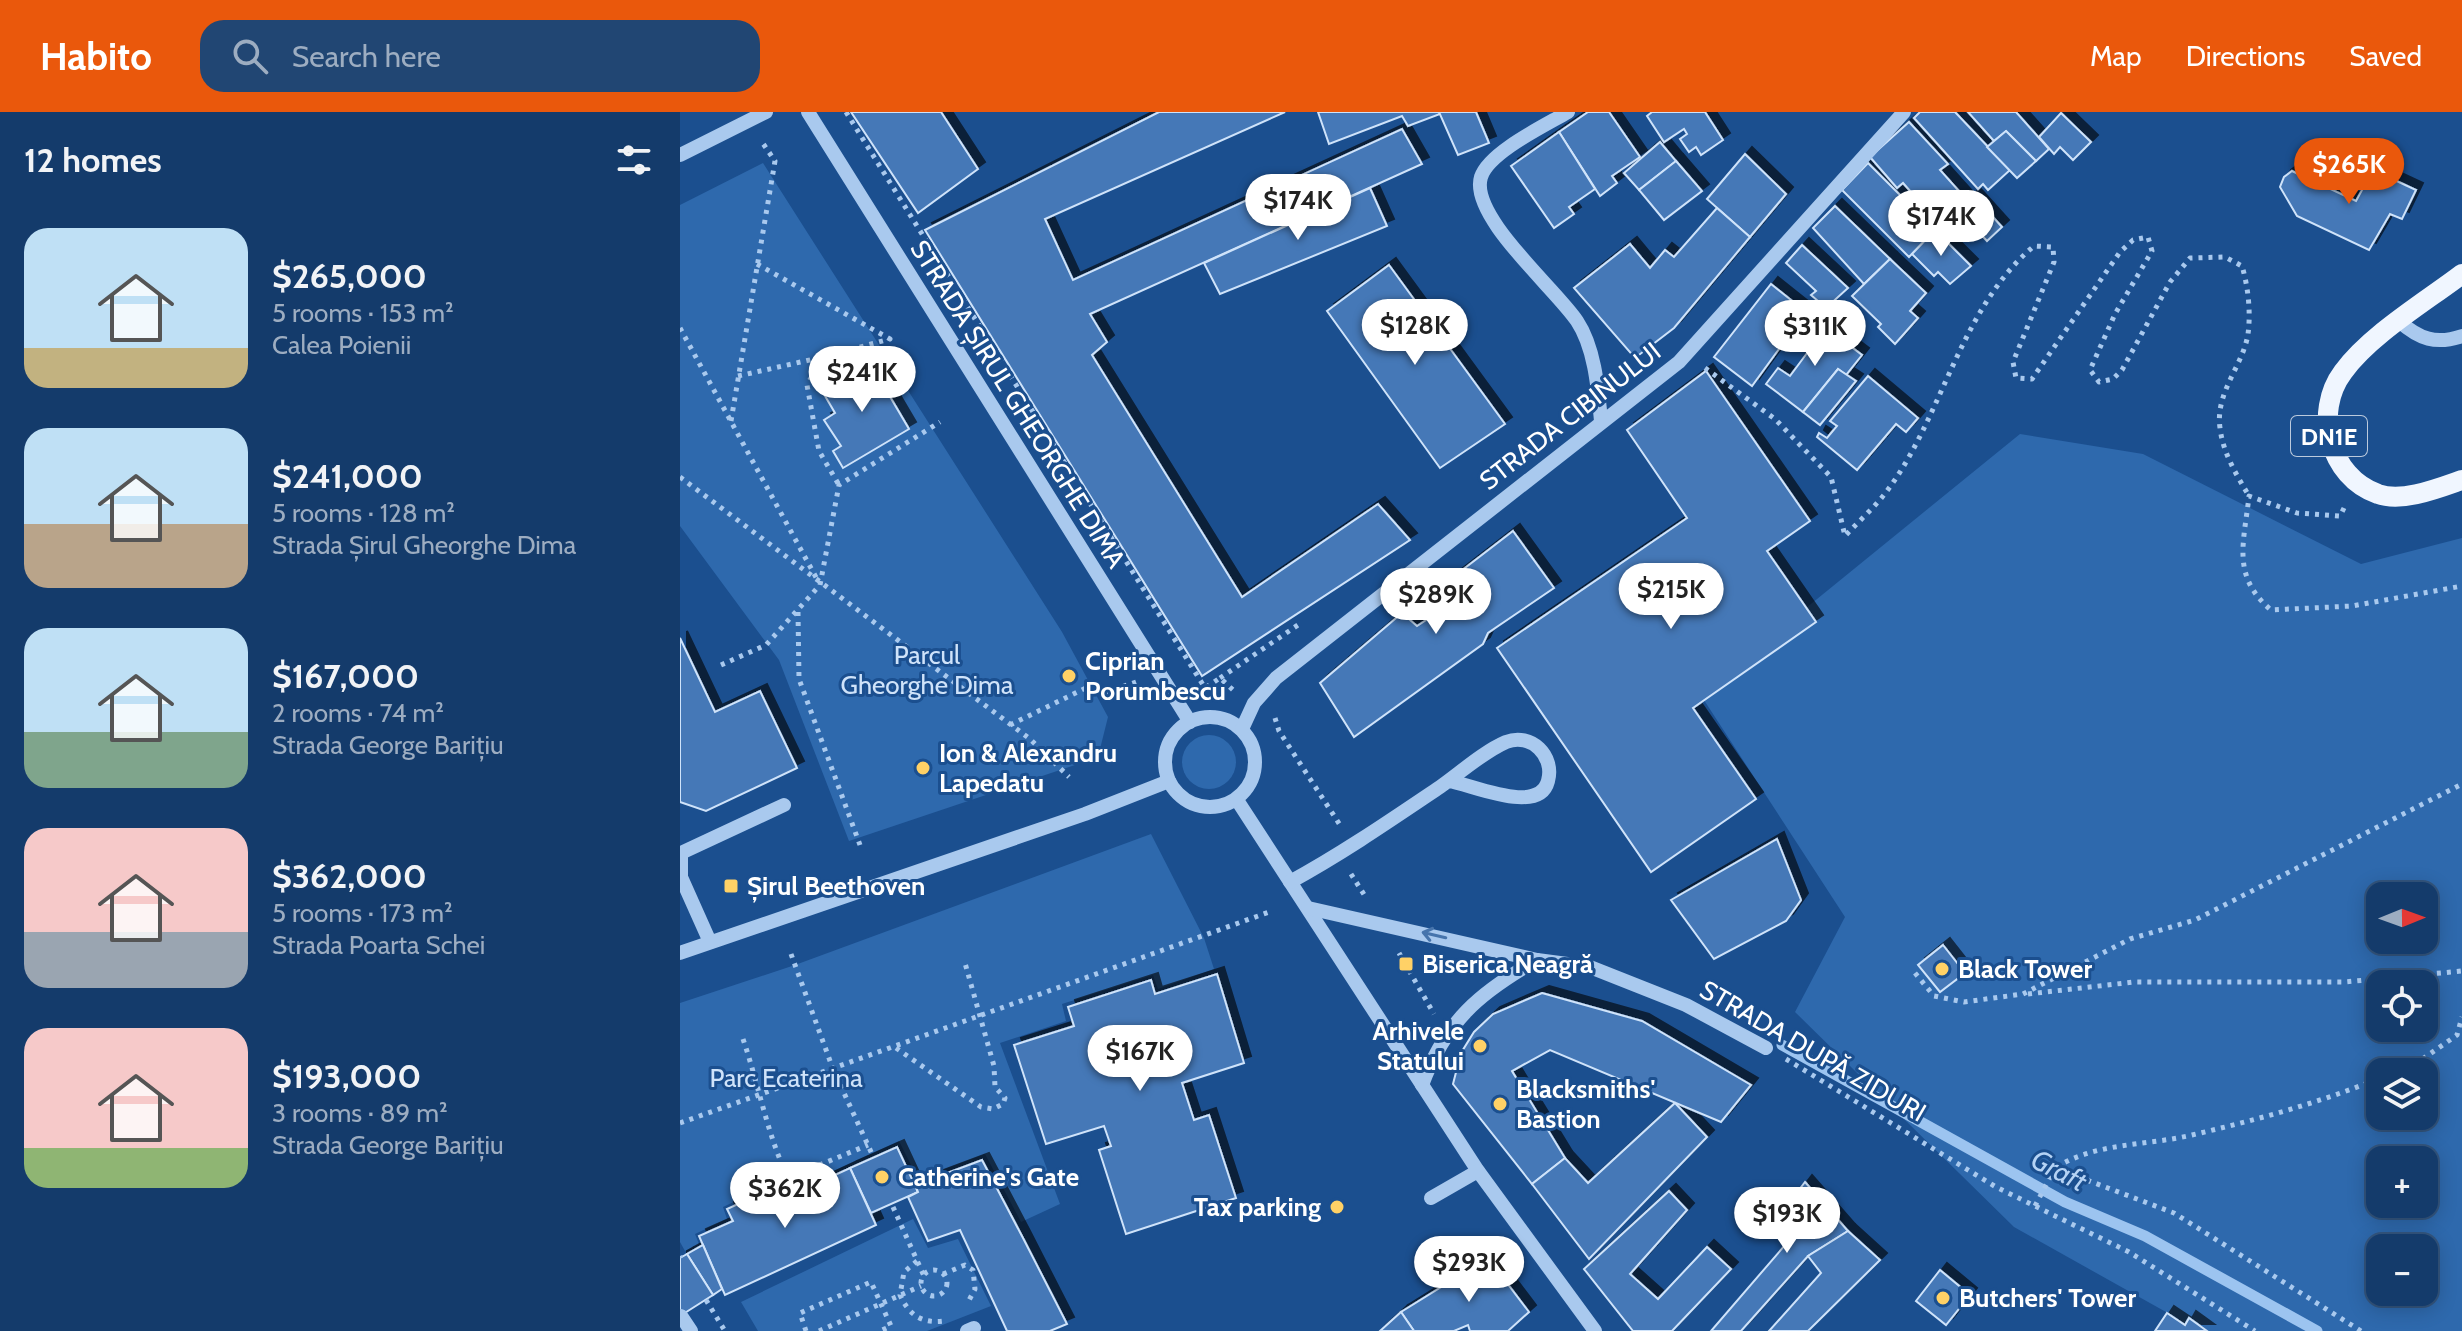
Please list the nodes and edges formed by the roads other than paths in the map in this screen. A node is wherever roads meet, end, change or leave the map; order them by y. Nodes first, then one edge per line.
1 (766, 112) edge
2 (808, 112) edge
3 (1568, 112) edge
4 (1904, 112) edge
5 (680, 155) edge
6 (2462, 274) edge
7 (2399, 321) junction
8 (2462, 336) edge
9 (1601, 421) junction
10 (2462, 480) edge
11 (1190, 722) junction
12 (1242, 729) junction
13 (1169, 781) junction
14 (1449, 781) junction
15 (1237, 800) junction
16 (784, 805) dead end
17 (1290, 882) junction
18 (1308, 908) junction
19 (710, 942) junction
20 (680, 953) edge
21 (1537, 960) junction
22 (1766, 1048) road end
23 (1422, 1085) junction
24 (1478, 1171) junction
25 (1431, 1198) dead end
26 (681, 1316) edge
27 (691, 1331) edge
28 (1595, 1331) edge

1 - 5 street
2 - 11 street, STRADA ȘIRUL GHEORGHE DIMA
3 - 9 street
4 - 9 street, STRADA CIBINULUI
6 - 7 main road, DN1E
7 - 8 street
7 - 10 main road, DN1E
9 - 12 street, STRADA CIBINULUI
11 - 12 street
11 - 13 street
12 - 15 street
13 - 15 street
13 - 19 street
14 - 14 street
14 - 17 street
15 - 17 street
16 - 19 street
17 - 18 street
21 -> 18 street, STRADA DUPĂ ZIDURI
18 - 23 street
19 - 20 street
21 - 22 street, STRADA DUPĂ ZIDURI
21 - 23 street
23 - 24 street
24 - 25 street
24 - 28 street
26 - 27 street

